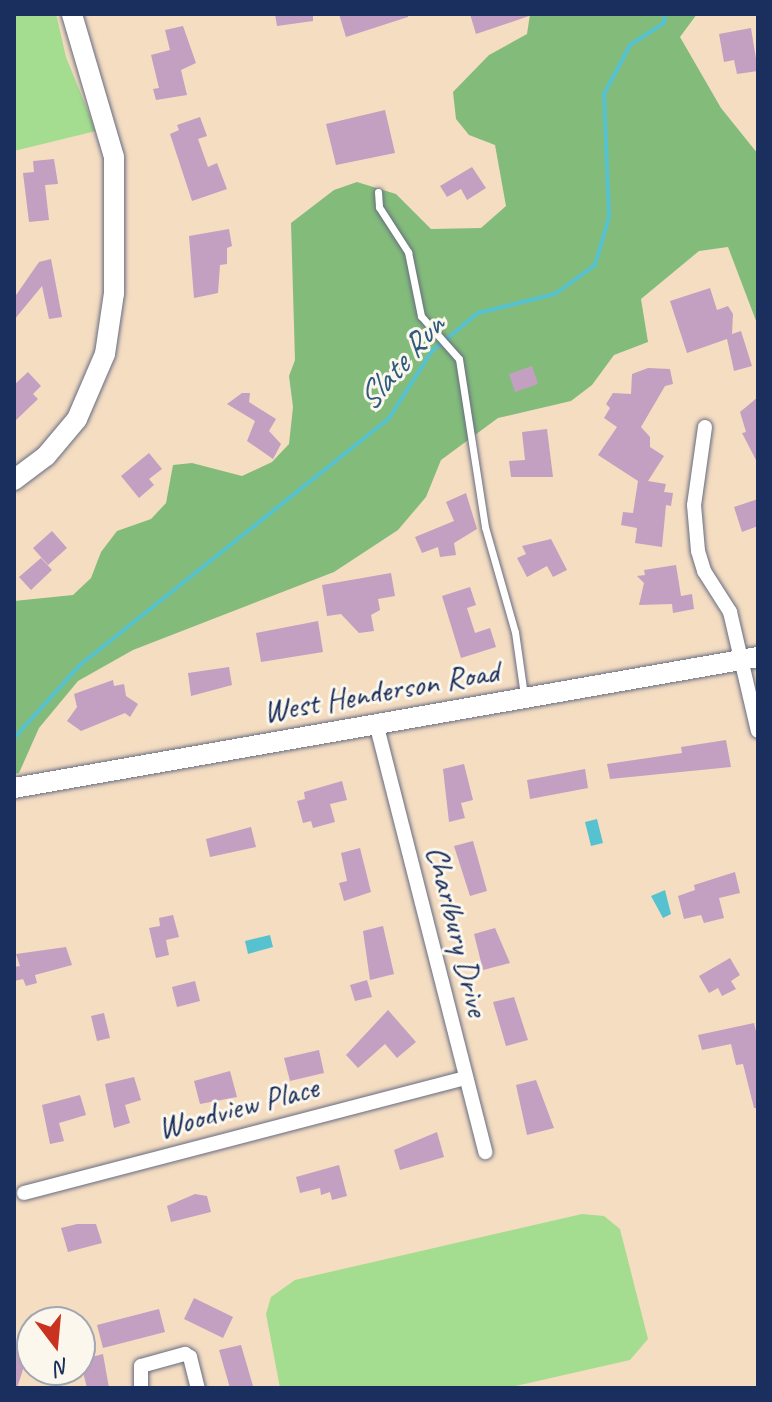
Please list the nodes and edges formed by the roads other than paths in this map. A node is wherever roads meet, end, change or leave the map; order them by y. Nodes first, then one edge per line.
1 (72, 14) edge
2 (378, 192) dead end
3 (705, 427) dead end
4 (14, 480) edge
5 (749, 658) edge
6 (525, 697) junction
7 (376, 723) junction
8 (758, 731) edge
9 (14, 788) edge
10 (466, 1078) junction
11 (485, 1152) dead end
12 (24, 1193) dead end
13 (141, 1388) edge
14 (198, 1388) edge

1 - 4 main road
2 - 6 lane
3 - 5 street
5 - 6 main road, West Henderson Road
5 - 8 street
6 - 7 main road, West Henderson Road
7 - 9 main road, West Henderson Road
7 - 10 street, Charlbury Drive
10 - 11 street, Charlbury Drive
10 - 12 street, Woodview Place
13 - 14 street

